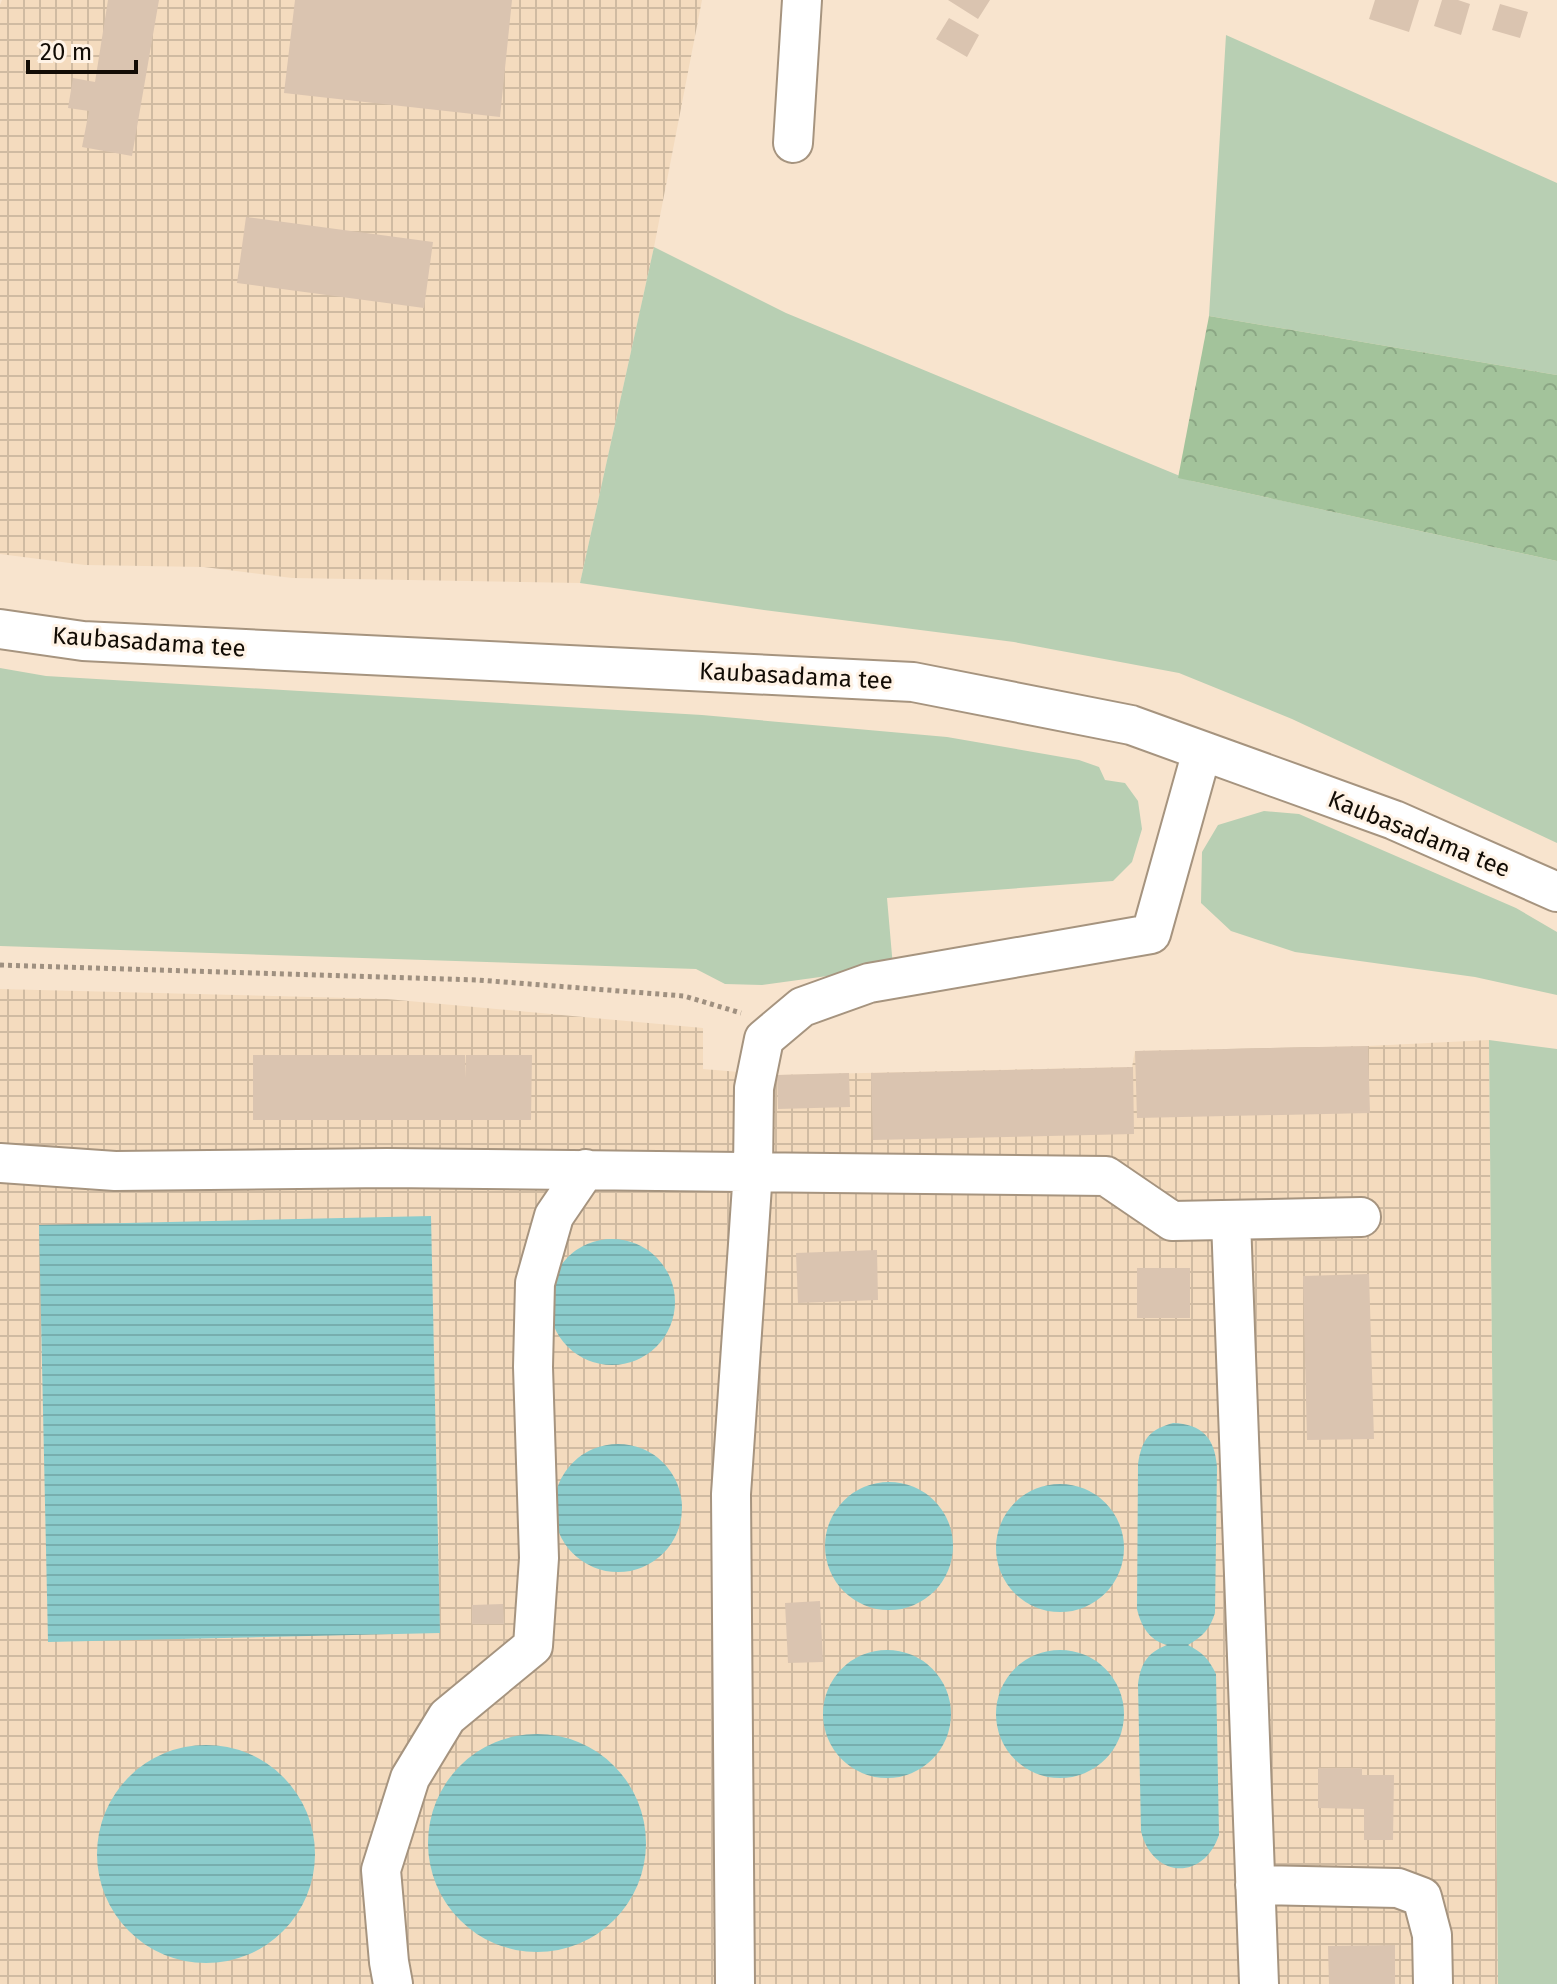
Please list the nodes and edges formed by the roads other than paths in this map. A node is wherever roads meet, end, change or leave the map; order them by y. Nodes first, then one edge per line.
1 (802, 0) edge
2 (793, 143) dead end
3 (0, 629) edge
4 (1202, 751) junction
5 (1557, 892) edge
6 (0, 1163) edge
7 (586, 1169) junction
8 (753, 1171) junction
9 (1361, 1217) dead end
10 (1231, 1220) junction
11 (1255, 1885) junction
12 (393, 1984) edge
13 (735, 1984) edge
14 (1259, 1984) edge
15 (1433, 1984) edge

1 - 2 street
3 - 4 street, Kaubasadama tee
4 - 5 street, Kaubasadama tee
4 - 8 street
6 - 7 street
7 - 8 street
7 - 12 street
8 - 10 street
8 - 13 street
9 - 10 street
10 - 11 street
11 - 14 street
11 - 15 street

